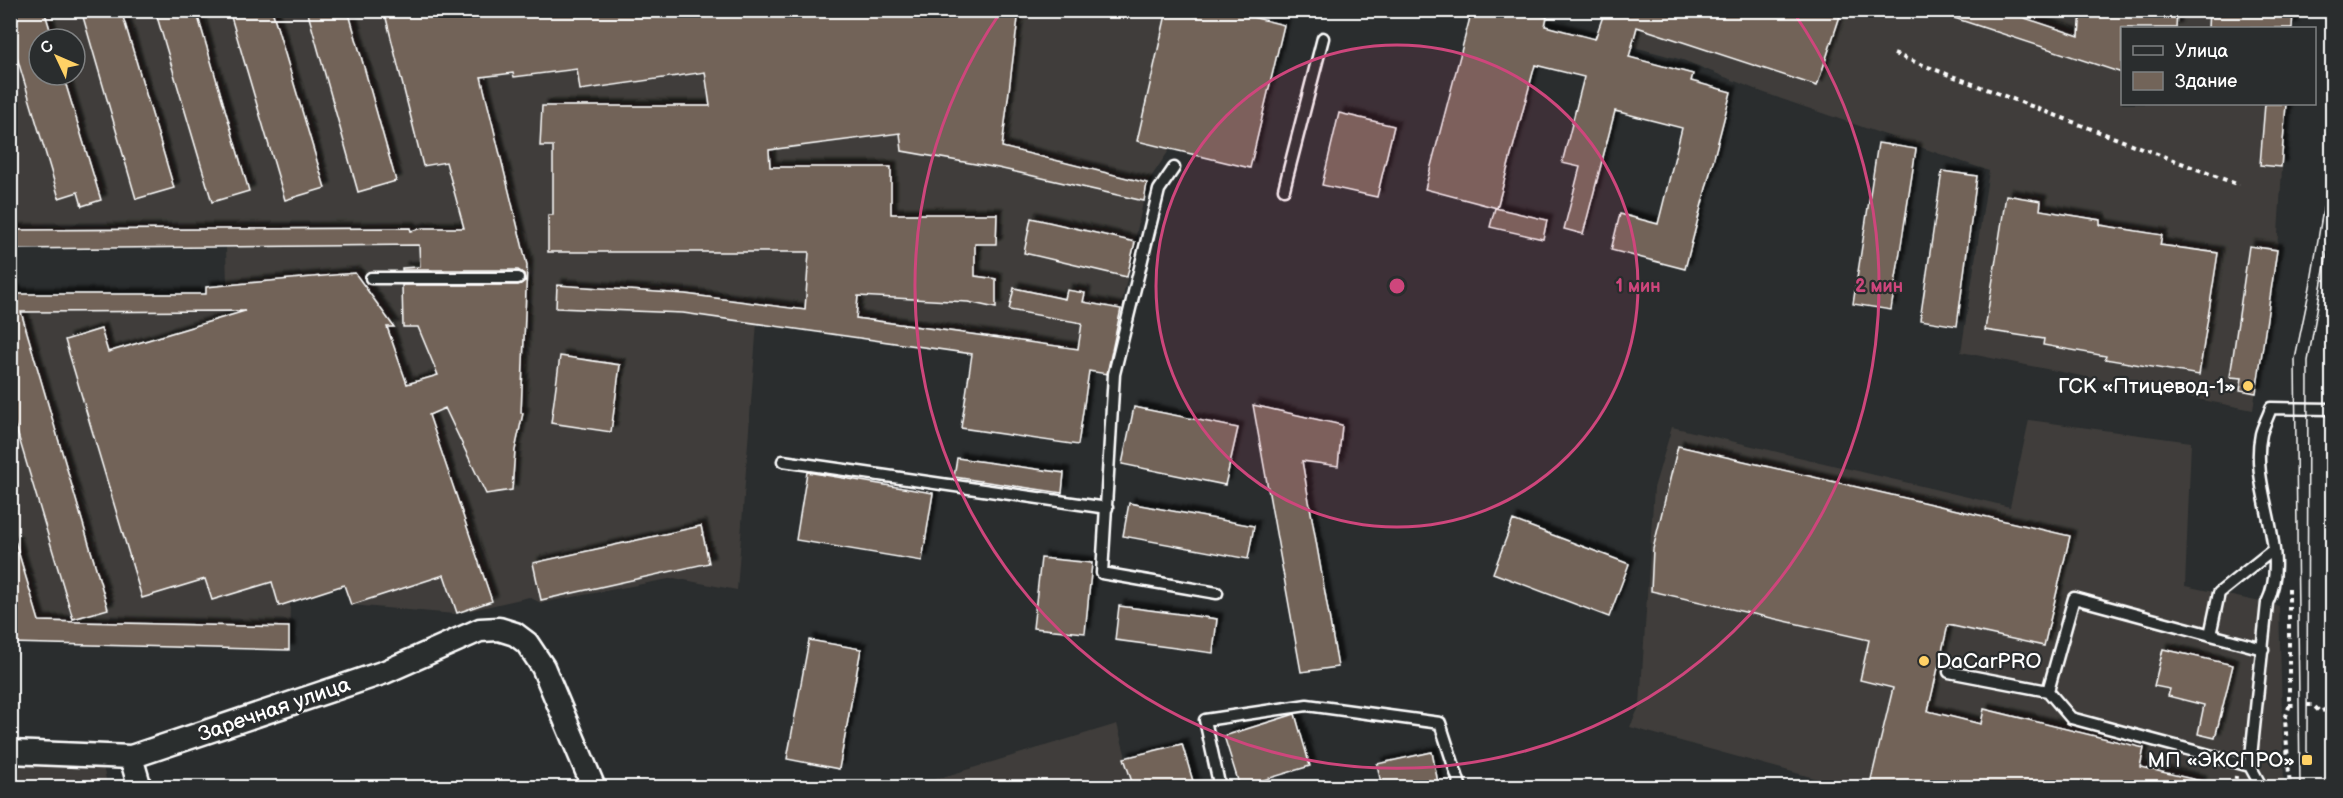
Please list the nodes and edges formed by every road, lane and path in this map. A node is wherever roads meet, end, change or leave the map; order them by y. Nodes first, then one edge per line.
1 (1323, 38) dead end
2 (1894, 54) dead end
3 (1174, 168) dead end
4 (2239, 184) dead end
5 (1284, 189) dead end
6 (371, 278) dead end
7 (518, 278) dead end
8 (2332, 409) edge
9 (783, 461) dead end
10 (1107, 508) junction
11 (2273, 550) junction
12 (1216, 593) dead end
13 (2289, 603) dead end
14 (2210, 635) junction
15 (2263, 648) junction
16 (1949, 672) dead end
17 (2048, 691) junction
18 (2289, 705) junction
19 (2297, 705) dead end
20 (2307, 705) dead end
21 (2332, 707) edge
22 (10, 752) edge
23 (131, 757) junction
24 (2250, 766) junction
25 (140, 788) edge
26 (594, 788) edge
27 (1220, 788) edge
28 (1461, 788) edge
29 (2262, 788) edge
30 (2290, 788) edge

1 - 5 lane
2 - 4 path
3 - 10 lane
6 - 7 lane
8 - 11 lane
9 - 10 lane
10 - 12 lane
11 - 14 lane
11 - 15 lane
13 - 18 path
14 - 15 lane
14 - 17 lane
15 - 24 lane
16 - 17 lane
17 - 24 lane
18 - 19 path
18 - 30 path
20 - 21 path
22 - 23 street, Заречная улица
23 - 25 street
23 - 26 street, Заречная улица
24 - 29 lane
27 - 28 lane

